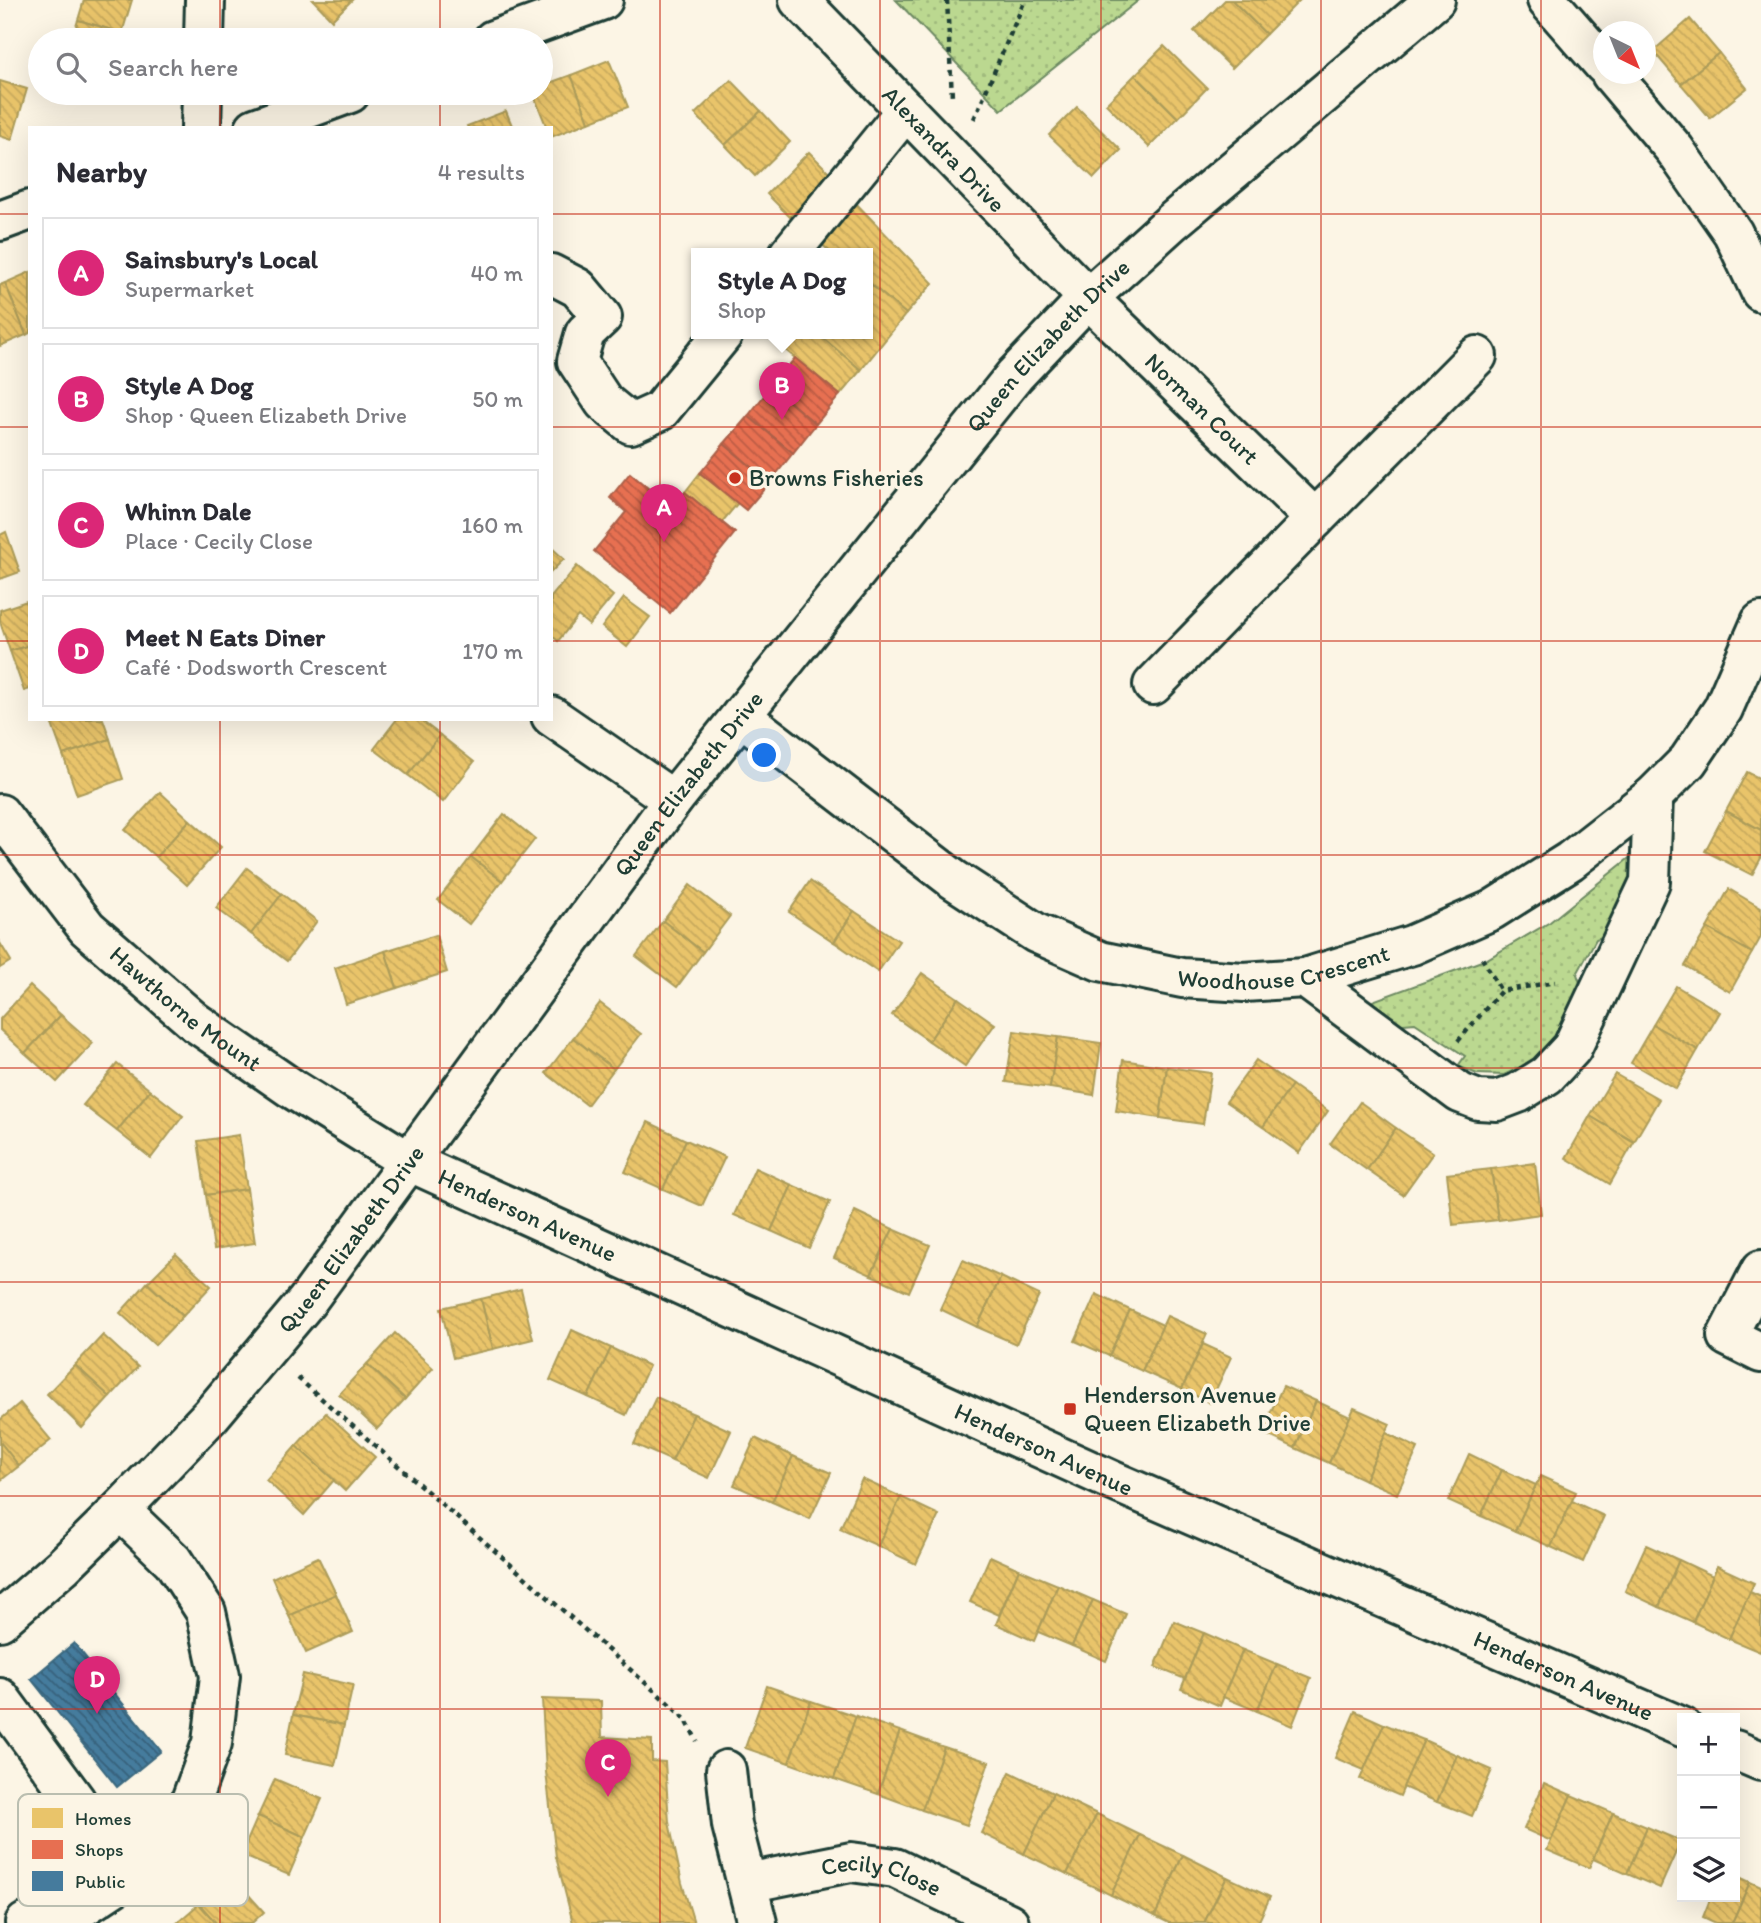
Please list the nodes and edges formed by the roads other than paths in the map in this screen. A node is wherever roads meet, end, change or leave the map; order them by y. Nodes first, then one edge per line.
1 (205, 0) edge
2 (603, 0) edge
3 (799, 0) edge
4 (1435, 0) edge
5 (1546, 0) edge
6 (204, 28) edge
7 (527, 28) edge
8 (1593, 53) edge
9 (1619, 84) edge
10 (202, 105) edge
11 (317, 105) edge
12 (906, 110) junction
13 (201, 126) edge
14 (260, 126) edge
15 (28, 211) edge
16 (0, 221) edge
17 (1747, 226) edge
18 (794, 248) edge
19 (553, 275) edge
20 (1761, 292) edge
21 (1088, 298) junction
22 (719, 339) edge
23 (1477, 356) dead end
24 (1315, 519) junction
25 (1760, 631) edge
26 (1153, 685) dead end
27 (741, 716) junction
28 (553, 717) edge
29 (1653, 796) junction
30 (673, 800) junction
31 (0, 814) edge
32 (1305, 978) junction
33 (408, 1161) junction
34 (1761, 1270) edge
35 (1761, 1353) edge
36 (120, 1510) junction
37 (0, 1621) edge
38 (0, 1698) edge
39 (1677, 1725) edge
40 (1740, 1752) edge
41 (1761, 1761) edge
42 (726, 1770) road end
43 (71, 1794) edge
44 (193, 1794) edge
45 (747, 1883) junction
46 (85, 1906) edge
47 (26, 1923) edge
48 (757, 1923) edge
49 (1009, 1923) edge

1 - 6 street
2 - 7 street
3 - 12 street, Alexandra Drive
4 - 21 street, Queen Elizabeth Drive
5 - 8 street
9 - 17 street
10 - 13 street
11 - 14 street
12 - 18 street
12 - 21 street, Alexandra Drive
15 - 16 street
17 - 20 street
19 - 22 street
21 - 24 street, Norman Court
21 - 27 street, Queen Elizabeth Drive
23 - 24 street
24 - 26 street
25 - 29 street, Woodhouse Crescent
27 - 30 street, Queen Elizabeth Drive
27 - 32 street, Woodhouse Crescent
28 - 30 street
29 - 32 street, Woodhouse Crescent
29 - 32 street
30 - 33 street, Queen Elizabeth Drive
31 - 33 street, Hawthorne Mount
33 - 36 street, Queen Elizabeth Drive
33 - 39 street, Henderson Avenue
34 - 35 street
36 - 37 street, Queen Elizabeth Drive
36 - 44 street
38 - 43 street
40 - 41 street
42 - 45 street
45 - 48 street
45 - 49 street, Cecily Close
46 - 47 street

